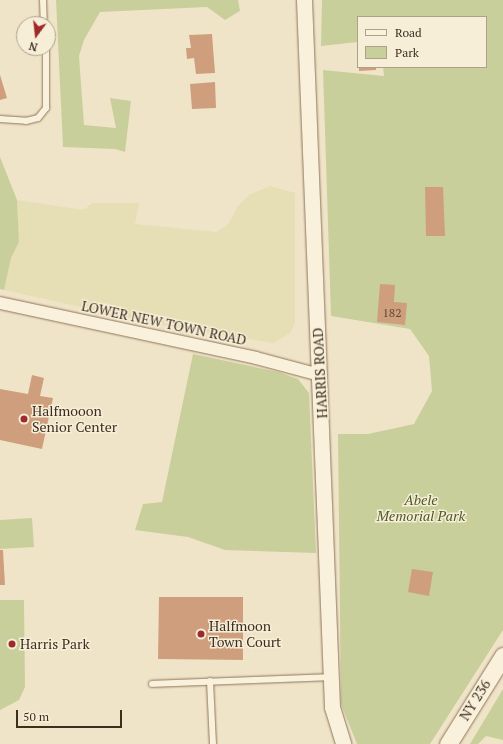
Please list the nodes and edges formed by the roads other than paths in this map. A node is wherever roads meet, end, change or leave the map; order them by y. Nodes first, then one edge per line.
1 (43, 0) edge
2 (304, 0) edge
3 (44, 16) edge
4 (46, 56) edge
5 (0, 119) edge
6 (0, 303) edge
7 (320, 375) junction
8 (503, 656) edge
9 (331, 676) junction
10 (210, 681) junction
11 (152, 684) dead end
12 (213, 744) edge
13 (343, 744) edge
14 (448, 744) edge

1 - 3 lane
2 - 7 street, HARRIS ROAD
4 - 5 lane
6 - 7 street, LOWER NEW TOWN ROAD
7 - 9 street, HARRIS ROAD
8 - 14 main road, NY 236 / NY 236
9 - 10 lane
9 - 13 street, HARRIS ROAD
10 - 11 lane
10 - 12 lane

